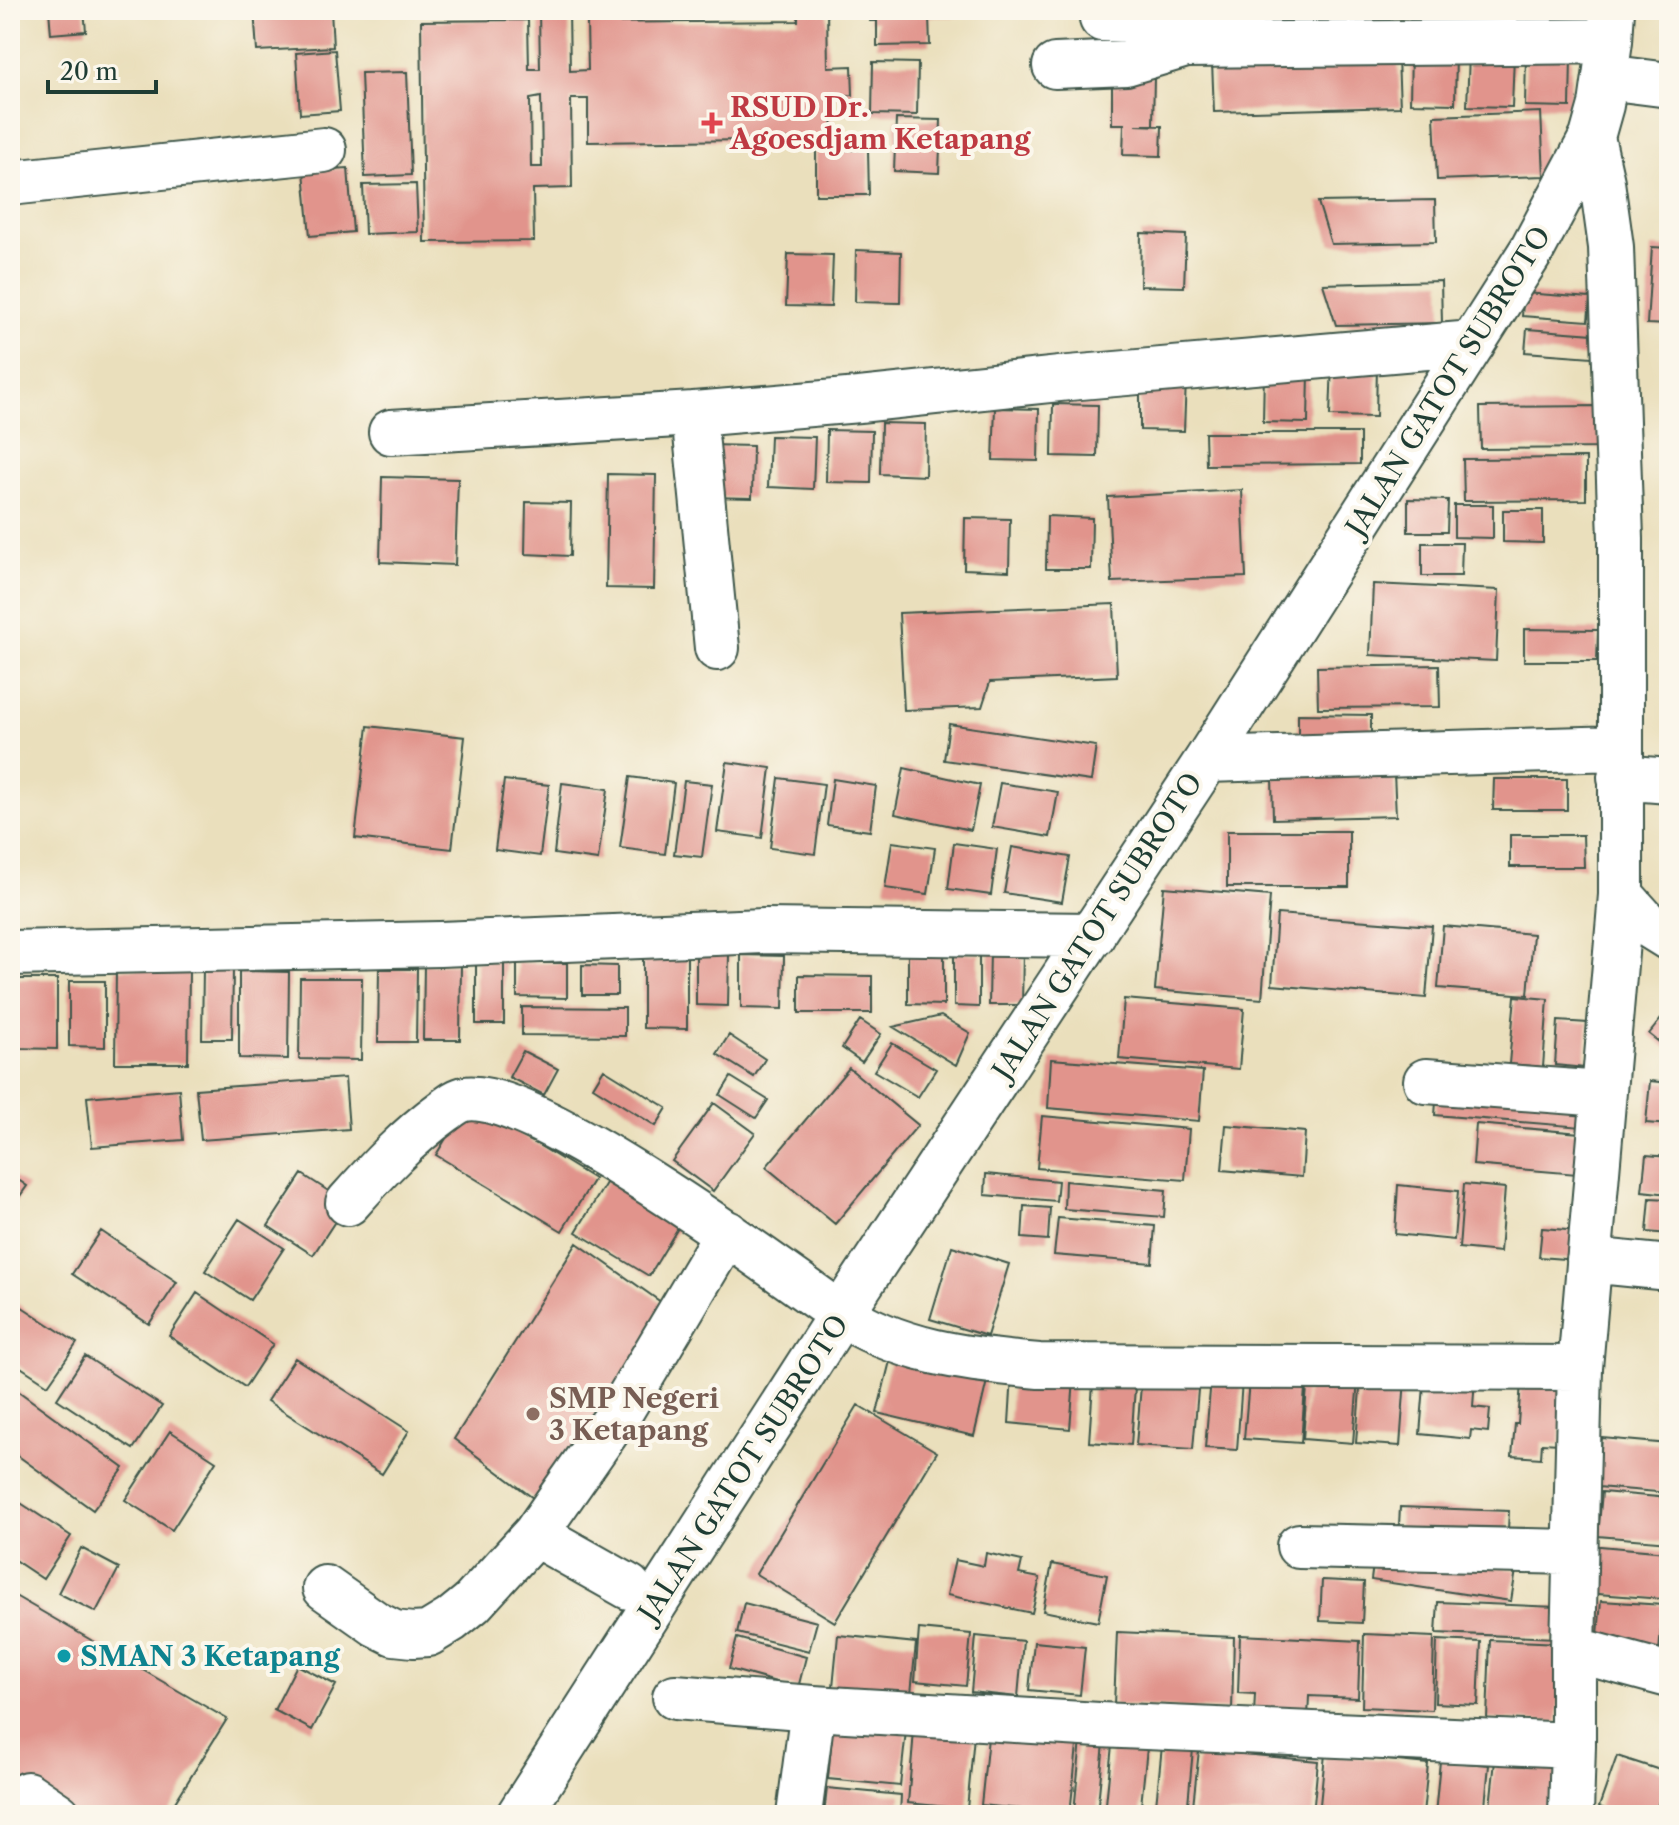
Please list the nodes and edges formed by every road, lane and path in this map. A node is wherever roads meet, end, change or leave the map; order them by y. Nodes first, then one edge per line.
1 (1102, 19) dead end
2 (1610, 36) edge
3 (1055, 66) dead end
4 (1669, 85) edge
5 (1592, 137) junction
6 (324, 150) dead end
7 (10, 183) edge
8 (1473, 343) junction
9 (694, 414) junction
10 (391, 432) dead end
11 (717, 648) dead end
12 (1207, 760) junction
13 (1620, 762) junction
14 (1669, 781) edge
15 (1621, 895) junction
16 (1093, 935) junction
17 (1669, 938) edge
18 (10, 953) edge
19 (1426, 1081) dead end
20 (1603, 1094) junction
21 (348, 1203) dead end
22 (727, 1233) junction
23 (1589, 1260) junction
24 (1669, 1268) edge
25 (833, 1309) junction
26 (1580, 1368) junction
27 (535, 1534) junction
28 (1299, 1546) dead end
29 (1575, 1552) junction
30 (325, 1588) dead end
31 (645, 1596) junction
32 (1573, 1649) junction
33 (1669, 1675) edge
34 (601, 1689) junction
35 (813, 1708) junction
36 (1573, 1745) junction
37 (535, 1810) edge
38 (799, 1815) edge
39 (1571, 1815) edge

1 - 2 street
2 - 3 street
2 - 4 street
2 - 5 street, JALAN GATOT SUBROTO
5 - 8 street, JALAN GATOT SUBROTO
5 - 13 street
6 - 7 street
8 - 9 street
8 - 12 street, JALAN GATOT SUBROTO
9 - 10 street
9 - 11 street
12 - 13 street
12 - 16 street, JALAN GATOT SUBROTO
13 - 14 street
13 - 15 street
15 - 17 street
15 - 20 street
16 - 18 street
16 - 25 street, JALAN GATOT SUBROTO
19 - 20 street
20 - 23 street
21 - 22 street
22 - 25 street
22 - 27 street
23 - 24 street
23 - 26 street
25 - 26 street
25 - 31 street, JALAN GATOT SUBROTO
26 - 29 street
27 - 30 street
27 - 31 street
28 - 29 street
29 - 32 street
31 - 34 street, JALAN GATOT SUBROTO
32 - 33 street
32 - 36 street
34 - 35 street
34 - 37 street, JALAN GATOT SUBROTO
35 - 36 street
35 - 38 street
36 - 39 street

